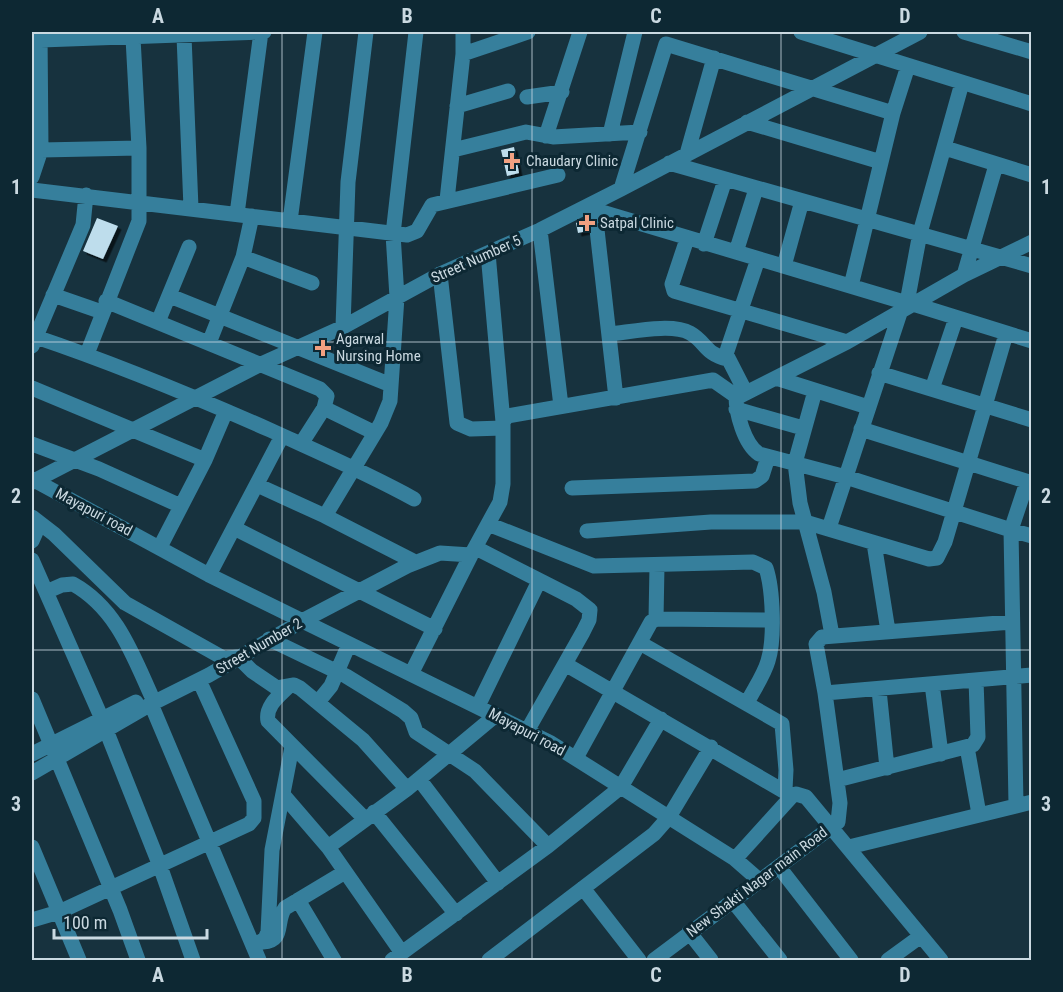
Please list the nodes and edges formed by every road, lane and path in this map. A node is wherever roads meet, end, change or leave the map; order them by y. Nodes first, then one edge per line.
1 (263, 32) edge
2 (315, 32) edge
3 (366, 32) edge
4 (416, 32) edge
5 (463, 32) edge
6 (528, 32) edge
7 (580, 32) edge
8 (635, 32) edge
9 (801, 32) edge
10 (920, 32) edge
11 (964, 32) edge
12 (98, 35) edge
13 (40, 36) edge
14 (184, 36) junction
15 (668, 38) edge
16 (133, 39) junction
17 (1032, 52) edge
18 (463, 54) junction
19 (873, 55) junction
20 (36, 58) edge
21 (714, 58) junction
22 (908, 66) junction
23 (962, 83) junction
24 (811, 87) junction
25 (508, 91) dead end
26 (562, 92) junction
27 (527, 97) dead end
28 (1032, 104) edge
29 (456, 106) junction
30 (893, 113) junction
31 (747, 122) junction
32 (640, 132) junction
33 (610, 134) junction
34 (546, 136) junction
35 (139, 148) junction
36 (945, 148) junction
37 (41, 150) junction
38 (453, 150) junction
39 (687, 154) junction
40 (881, 162) junction
41 (669, 163) junction
42 (996, 165) junction
43 (558, 175) dead end
44 (1032, 175) edge
45 (32, 177) edge
46 (725, 180) junction
47 (621, 189) junction
48 (756, 189) junction
49 (32, 190) edge
50 (86, 195) junction
51 (447, 200) junction
52 (802, 201) junction
53 (140, 203) junction
54 (595, 206) junction
55 (191, 208) junction
56 (245, 215) junction
57 (866, 218) junction
58 (290, 221) junction
59 (344, 229) junction
60 (540, 230) junction
61 (920, 233) junction
62 (393, 234) junction
63 (687, 239) junction
64 (1032, 242) edge
65 (705, 244) junction
66 (189, 247) dead end
67 (974, 249) junction
68 (736, 252) junction
69 (488, 253) junction
70 (243, 256) junction
71 (1003, 257) junction
72 (758, 259) junction
73 (784, 266) junction
74 (1032, 266) edge
75 (440, 274) junction
76 (964, 275) junction
77 (312, 283) dead end
78 (851, 286) junction
79 (53, 295) junction
80 (170, 296) junction
81 (397, 297) junction
82 (907, 306) junction
83 (104, 307) junction
84 (740, 311) junction
85 (220, 316) junction
86 (956, 318) junction
87 (158, 322) junction
88 (343, 327) junction
89 (610, 334) junction
90 (1006, 334) junction
91 (1032, 341) edge
92 (34, 342) edge
93 (847, 342) junction
94 (209, 343) junction
95 (298, 347) junction
96 (87, 354) junction
97 (727, 360) junction
98 (261, 364) junction
99 (879, 373) junction
100 (776, 378) junction
101 (391, 385) junction
102 (32, 388) edge
103 (932, 389) junction
104 (815, 391) junction
105 (195, 398) junction
106 (616, 398) junction
107 (739, 399) junction
108 (984, 405) junction
109 (561, 406) junction
110 (868, 407) junction
111 (324, 408) junction
112 (226, 411) junction
113 (1032, 420) edge
114 (503, 425) junction
115 (803, 428) junction
116 (861, 429) junction
117 (133, 430) junction
118 (375, 433) junction
119 (282, 436) junction
120 (32, 444) edge
121 (301, 444) junction
122 (768, 457) junction
123 (74, 460) junction
124 (205, 460) junction
125 (795, 463) junction
126 (969, 463) junction
127 (352, 468) junction
128 (846, 477) junction
129 (33, 481) edge
130 (1029, 483) edge
131 (257, 485) junction
132 (572, 488) dead end
133 (414, 499) dead end
134 (180, 506) junction
135 (954, 512) junction
136 (326, 516) junction
137 (36, 520) edge
138 (805, 522) junction
139 (234, 528) junction
140 (829, 528) junction
141 (486, 529) junction
142 (1011, 530) junction
143 (587, 531) dead end
144 (1032, 536) edge
145 (32, 541) edge
146 (874, 543) junction
147 (159, 548) junction
148 (474, 552) junction
149 (32, 560) edge
150 (415, 562) junction
151 (657, 566) junction
152 (209, 574) junction
153 (539, 581) junction
154 (361, 591) junction
155 (46, 592) junction
156 (656, 619) junction
157 (304, 620) junction
158 (771, 620) junction
159 (1012, 622) junction
160 (435, 629) junction
161 (888, 631) junction
162 (832, 635) junction
163 (269, 639) junction
164 (640, 642) junction
165 (349, 644) junction
166 (232, 658) junction
167 (565, 664) junction
168 (337, 672) junction
169 (411, 674) junction
170 (1032, 675) edge
171 (1013, 676) junction
172 (199, 680) junction
173 (976, 680) junction
174 (932, 684) junction
175 (289, 686) junction
176 (879, 690) junction
177 (614, 692) junction
178 (825, 693) junction
179 (32, 699) edge
180 (151, 699) junction
181 (318, 702) junction
182 (747, 703) junction
183 (478, 706) junction
184 (495, 715) junction
185 (661, 718) junction
186 (104, 725) junction
187 (527, 731) junction
188 (49, 745) junction
189 (292, 747) junction
190 (711, 747) junction
191 (967, 747) junction
192 (448, 753) junction
193 (32, 754) edge
194 (941, 754) junction
195 (576, 758) junction
196 (55, 760) junction
197 (887, 768) junction
198 (32, 773) edge
199 (419, 779) junction
200 (837, 780) junction
201 (621, 787) junction
202 (406, 789) junction
203 (789, 793) junction
204 (285, 797) junction
205 (1024, 804) edge
206 (979, 814) junction
207 (369, 815) junction
208 (669, 817) junction
209 (832, 826) junction
210 (210, 842) junction
211 (549, 846) junction
212 (32, 847) edge
213 (328, 847) junction
214 (849, 848) junction
215 (735, 859) junction
216 (160, 866) junction
217 (780, 867) junction
218 (345, 872) junction
219 (759, 880) junction
220 (498, 882) junction
221 (111, 888) junction
222 (583, 888) junction
223 (298, 900) junction
224 (732, 901) junction
225 (59, 912) junction
226 (456, 914) junction
227 (32, 920) edge
228 (690, 932) junction
229 (921, 936) junction
230 (257, 949) edge
231 (397, 957) edge
232 (494, 959) edge
233 (79, 960) edge
234 (138, 960) edge
235 (193, 960) edge
236 (334, 960) edge
237 (639, 960) edge
238 (654, 960) edge
239 (711, 960) edge
240 (780, 960) edge
241 (851, 960) edge
242 (888, 960) edge
243 (941, 960) edge

1 - 14 street
1 - 56 street
2 - 58 street
3 - 59 street
4 - 62 street
5 - 18 street
6 - 18 street
7 - 26 street
8 - 33 street
9 - 19 street
10 - 19 street, Street Number 5
11 - 17 street
12 - 13 street
12 - 16 street
13 - 20 street
14 - 16 street
14 - 55 street
15 - 21 street
15 - 32 street
16 - 35 street
18 - 29 street
19 - 22 street
19 - 24 street, Street Number 5
20 - 37 street
21 - 24 street
21 - 39 street
22 - 23 street
22 - 30 street
23 - 28 street
23 - 36 street
24 - 30 street
24 - 31 street, Street Number 5
25 - 29 street
26 - 27 street
26 - 34 street
29 - 38 street
30 - 40 street
31 - 39 street, Street Number 5
31 - 40 street
32 - 33 street
32 - 47 street
33 - 34 street
34 - 38 street
35 - 37 street
35 - 53 street
36 - 42 street
36 - 61 street
37 - 45 street
38 - 51 street
39 - 41 street, Street Number 5
40 - 57 street
41 - 46 street
41 - 47 street, Street Number 5
42 - 44 street
42 - 67 street
43 - 51 street
46 - 48 street
46 - 65 street
47 - 54 street, Street Number 5
48 - 52 street
48 - 68 street
49 - 50 street
50 - 53 street
50 - 79 street
51 - 62 street
52 - 57 street
52 - 73 street
53 - 55 street
53 - 83 street
54 - 60 street, Street Number 5
54 - 63 street
54 - 89 street
55 - 56 street
56 - 58 street
56 - 70 street
57 - 61 street
57 - 78 street
58 - 59 street
59 - 62 street
59 - 88 street
60 - 69 street, Street Number 5
60 - 109 street
61 - 67 street
61 - 82 street
62 - 81 street
63 - 65 street
63 - 84 street
64 - 71 street
65 - 68 street
66 - 80 street
67 - 71 street
67 - 76 street
68 - 72 street
69 - 75 street, Street Number 5
69 - 114 street
70 - 77 street
70 - 85 street
71 - 74 street
71 - 76 street
72 - 73 street
72 - 84 street
73 - 78 street
75 - 81 street, Street Number 5
75 - 114 street
76 - 82 street
78 - 82 street
79 - 83 street
79 - 92 street
80 - 85 street
80 - 87 street
81 - 88 street, Street Number 5
81 - 101 street
82 - 86 street
82 - 93 street
82 - 99 street
83 - 87 street
83 - 96 street
84 - 93 street
84 - 97 street
85 - 94 street
85 - 95 street
86 - 90 street
86 - 103 street
87 - 94 street
88 - 95 street, Street Number 5
89 - 97 street
89 - 106 street
90 - 91 street
90 - 108 street
92 - 96 street
93 - 100 street
94 - 98 street
95 - 98 street, Street Number 5
95 - 101 street
96 - 105 street
97 - 107 street
98 - 105 street, Street Number 5
98 - 111 street
99 - 103 street
99 - 110 street
100 - 104 street
100 - 107 street
101 - 118 street
102 - 117 street
103 - 108 street
104 - 110 street
104 - 115 street
105 - 112 street
105 - 117 street, Street Number 5
106 - 107 street
106 - 109 street
107 - 115 street
107 - 122 street
108 - 113 street
108 - 126 street
109 - 114 street
110 - 116 street
111 - 118 street
111 - 121 street
112 - 119 street
112 - 124 street
114 - 141 street
115 - 125 street
116 - 126 street
116 - 128 street
117 - 123 street, Street Number 5
117 - 124 street
118 - 127 street
119 - 121 street
119 - 131 street
120 - 123 street
121 - 127 street
122 - 125 street
122 - 132 street
123 - 129 street, Street Number 5
123 - 134 street
124 - 134 street
125 - 128 street
125 - 138 street
126 - 130 street
126 - 135 street
127 - 133 street
127 - 136 street
128 - 135 street
128 - 140 street
129 - 147 street, Mayapuri road
130 - 142 street
131 - 136 street
131 - 139 street
134 - 147 street
135 - 142 street
135 - 146 street
136 - 150 street
137 - 145 street
137 - 166 street
138 - 140 street
138 - 143 street
138 - 162 street
139 - 152 street
139 - 154 street
140 - 146 street
141 - 148 street
141 - 151 street
142 - 144 street
142 - 159 street
146 - 161 street
147 - 152 street, Mayapuri road
148 - 150 street, Street Number 2
148 - 153 street
148 - 160 street
149 - 155 street
150 - 154 street, Street Number 2
151 - 156 street
151 - 158 street
152 - 157 street, Mayapuri road
153 - 167 street
153 - 183 street
154 - 157 street, Street Number 2
154 - 160 street
155 - 180 street
155 - 186 street
156 - 158 street
156 - 164 street
157 - 163 street, Street Number 2
157 - 165 street, Mayapuri road
158 - 182 street
159 - 161 street
159 - 171 street
160 - 169 street
161 - 162 street
162 - 178 street
163 - 166 street, Street Number 2
163 - 168 street
164 - 177 street
164 - 182 street
165 - 168 street
165 - 169 street, Mayapuri road
166 - 172 street, Street Number 2
166 - 175 street
166 - 180 street
167 - 177 street
167 - 187 street
168 - 181 street
168 - 192 street
169 - 183 street, Mayapuri road
170 - 171 street
171 - 173 street
171 - 205 street
172 - 180 street, Street Number 2
172 - 210 street
173 - 174 street
173 - 191 street
174 - 176 street
174 - 194 street
175 - 181 street
175 - 189 street
176 - 178 street
176 - 197 street
177 - 185 street
177 - 195 street
178 - 200 street
179 - 188 street
180 - 186 street, Street Number 2
180 - 210 street
181 - 202 street
182 - 203 street
183 - 184 street, Mayapuri road
184 - 187 street, Mayapuri road
184 - 192 street
185 - 190 street
185 - 201 street
186 - 188 street
186 - 196 street, Street Number 2
186 - 216 street
187 - 195 street, Mayapuri road
188 - 193 street
188 - 196 street
189 - 204 street
189 - 207 street
190 - 203 street
190 - 208 street
191 - 194 street
191 - 206 street
192 - 199 street
192 - 211 street
194 - 197 street
195 - 201 street, Mayapuri road
196 - 198 street, Street Number 2
196 - 221 street
197 - 200 street
199 - 202 street
199 - 220 street
200 - 209 street
201 - 208 street, Mayapuri road
201 - 211 street
202 - 207 street
203 - 209 street
203 - 215 street
204 - 213 street
204 - 230 street
205 - 206 street
206 - 214 street
207 - 213 street
207 - 226 street
208 - 215 street, Mayapuri road
208 - 222 street
209 - 214 street
209 - 217 street, New Shakti Nagar main Road
210 - 216 street
210 - 230 street
211 - 220 street
212 - 225 street
213 - 218 street
214 - 229 street
215 - 219 street, Mayapuri road
216 - 221 street
216 - 235 street
217 - 219 street, New Shakti Nagar main Road
217 - 241 street
218 - 223 street
218 - 231 street
219 - 224 street, New Shakti Nagar main Road
220 - 226 street
221 - 225 street
221 - 234 street
222 - 232 street
222 - 237 street
223 - 230 street
223 - 236 street
224 - 228 street, New Shakti Nagar main Road
224 - 240 street
225 - 227 street
225 - 233 street
226 - 231 street
228 - 238 street, New Shakti Nagar main Road
228 - 239 street
229 - 242 street
229 - 243 street

